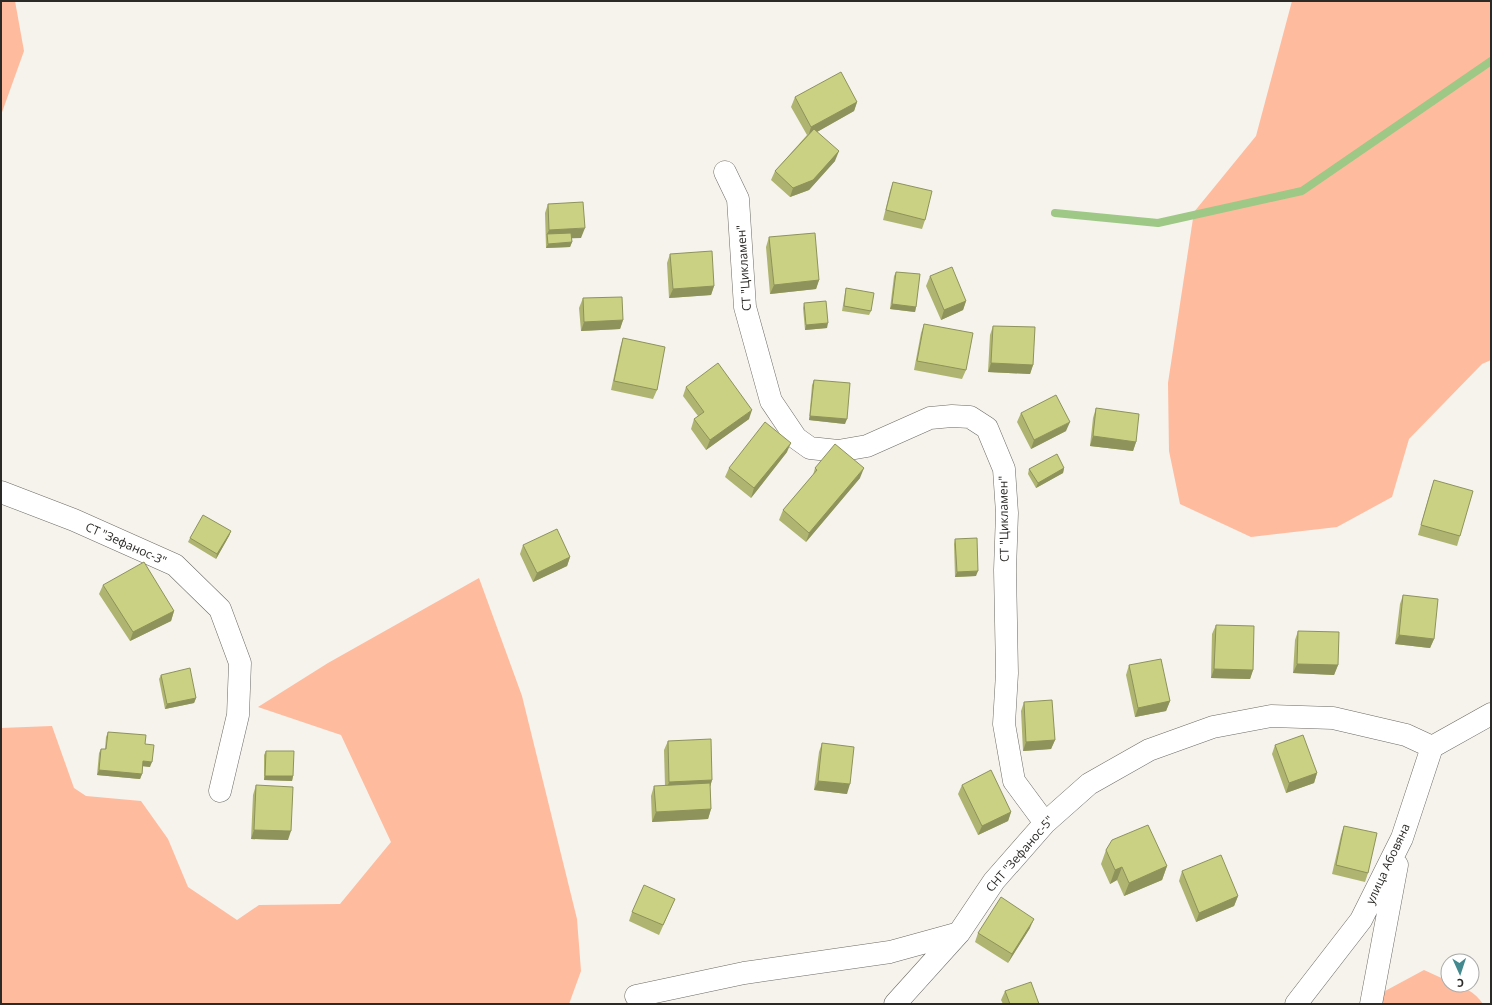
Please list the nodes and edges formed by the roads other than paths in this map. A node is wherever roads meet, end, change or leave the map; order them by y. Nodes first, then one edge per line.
1 (725, 172) dead end
2 (1, 492) edge
3 (1491, 714) edge
4 (1432, 747) junction
5 (220, 791) dead end
6 (1045, 823) junction
7 (1402, 838) junction
8 (959, 933) junction
9 (636, 996) dead end
10 (895, 1004) edge
11 (1296, 1004) edge
12 (1371, 1004) edge

1 - 6 street, СТ "Цикламен"
2 - 5 street, СТ "Зефанос-3"
3 - 4 street
4 - 6 street, СНТ "Зефанос-5"
4 - 7 street, улица Абовяна
6 - 8 street, СНТ "Зефанос-5"
7 - 11 street, улица Абовяна
7 - 12 street
8 - 9 street
8 - 10 street, СНТ "Зефанос-5"

